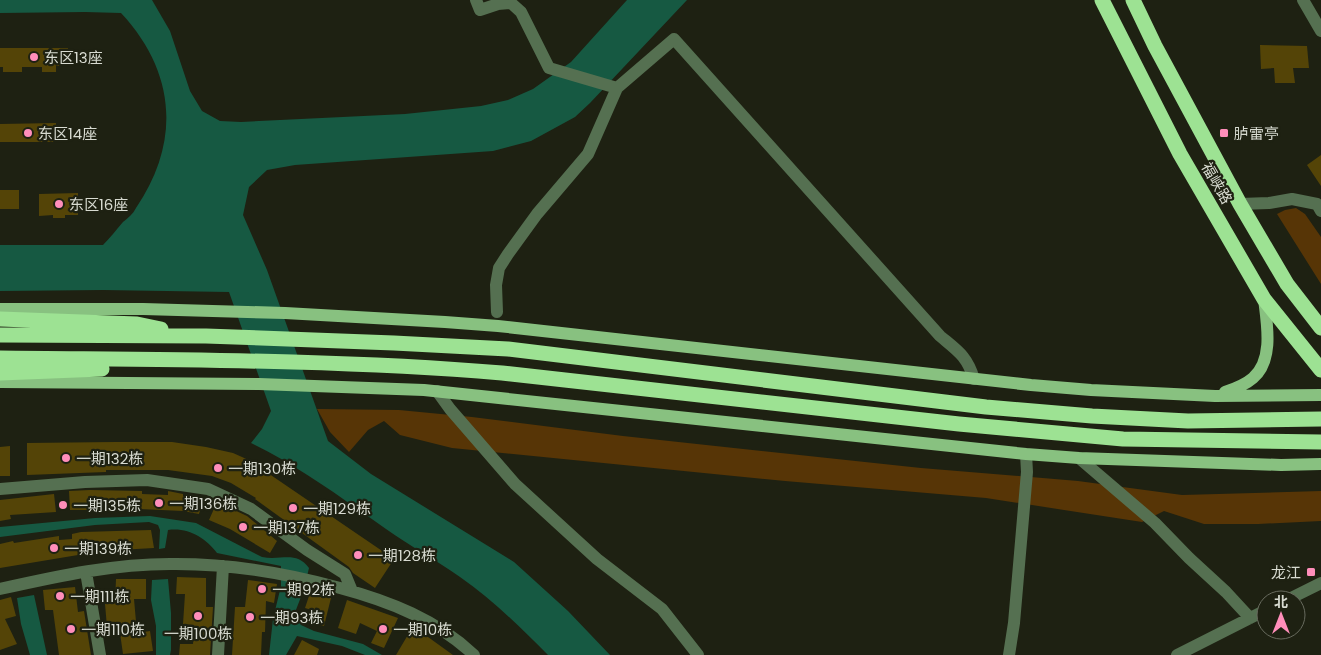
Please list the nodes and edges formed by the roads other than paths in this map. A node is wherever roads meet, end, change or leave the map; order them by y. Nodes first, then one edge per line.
1 (476, 0) edge
2 (1102, 0) edge
3 (1133, 0) edge
4 (1303, 0) edge
5 (1316, 14) edge
6 (1321, 31) edge
7 (613, 86) junction
8 (1240, 204) junction
9 (1321, 211) edge
10 (1264, 299) junction
11 (0, 310) edge
12 (497, 312) dead end
13 (0, 319) edge
14 (1320, 323) edge
15 (0, 335) edge
16 (199, 336) junction
17 (0, 358) edge
18 (251, 361) junction
19 (1321, 370) edge
20 (0, 373) edge
21 (974, 379) junction
22 (0, 382) edge
23 (437, 391) junction
24 (1321, 395) edge
25 (1215, 396) junction
26 (1321, 419) edge
27 (1321, 442) edge
28 (1026, 454) junction
29 (1079, 458) junction
30 (1321, 464) edge
31 (0, 489) edge
32 (223, 566) junction
33 (86, 572) junction
34 (1321, 583) edge
35 (0, 589) edge
36 (1306, 590) edge
37 (352, 591) junction
38 (1256, 615) edge
39 (1250, 618) junction
40 (100, 655) edge
41 (218, 655) edge
42 (474, 655) edge
43 (698, 655) edge
44 (1009, 655) edge
45 (1177, 655) edge

1 - 7 street
2 - 10 highway, 福峡路
3 - 8 highway, 福峡路
4 - 5 street
5 - 6 street
7 - 12 street
7 - 21 street
8 - 9 street
8 - 14 highway, 福峡路
10 - 19 highway, 福峡路
10 - 25 main road
11 - 21 main road
13 - 16 highway
15 - 16 highway
16 - 26 highway
17 - 18 highway
18 - 20 highway
18 - 27 highway
21 - 25 main road
22 - 23 main road
23 - 28 main road
23 - 43 street
24 - 25 main road
28 - 29 main road
28 - 44 street
29 - 30 main road
29 - 39 street
31 - 37 street
32 - 33 street
32 - 37 street
32 - 41 street
33 - 35 street
33 - 40 street
34 - 36 street
37 - 42 street
38 - 39 street
39 - 45 street

